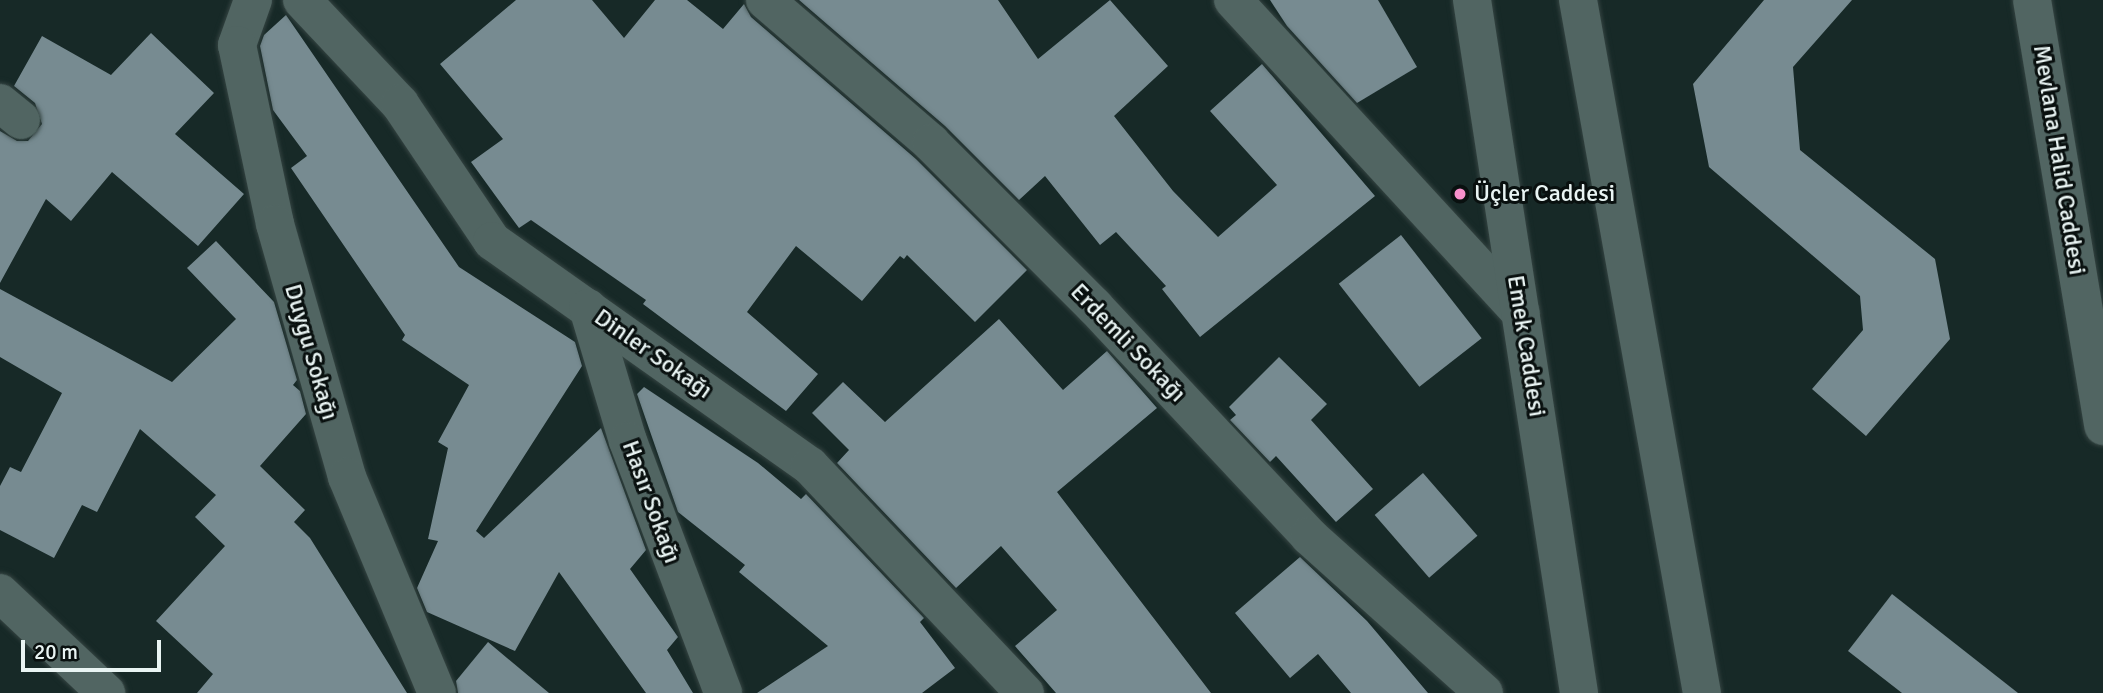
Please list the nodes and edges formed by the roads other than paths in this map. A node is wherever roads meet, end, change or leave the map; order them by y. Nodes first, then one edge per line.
1 (253, 0) edge
2 (302, 0) edge
3 (765, 0) edge
4 (1233, 0) edge
5 (1472, 0) edge
6 (1577, 0) edge
7 (2035, 6) edge
8 (588, 308) junction
9 (1521, 313) junction
10 (2103, 426) edge
11 (0, 593) edge
12 (106, 693) edge
13 (438, 693) edge
14 (723, 693) edge
15 (1025, 693) edge
16 (1483, 693) edge
17 (1579, 693) edge
18 (1702, 693) edge

1 - 13 street, Duygu Sokağı
2 - 8 street, Dinler Sokağı
3 - 16 street, Erdemli Sokağı
4 - 9 street
5 - 9 street, Emek Caddesi
6 - 18 street
7 - 10 street, Mevlana Halid Caddesi
8 - 14 street, Hasır Sokağı
8 - 15 street, Dinler Sokağı
9 - 17 street, Emek Caddesi
11 - 12 street

